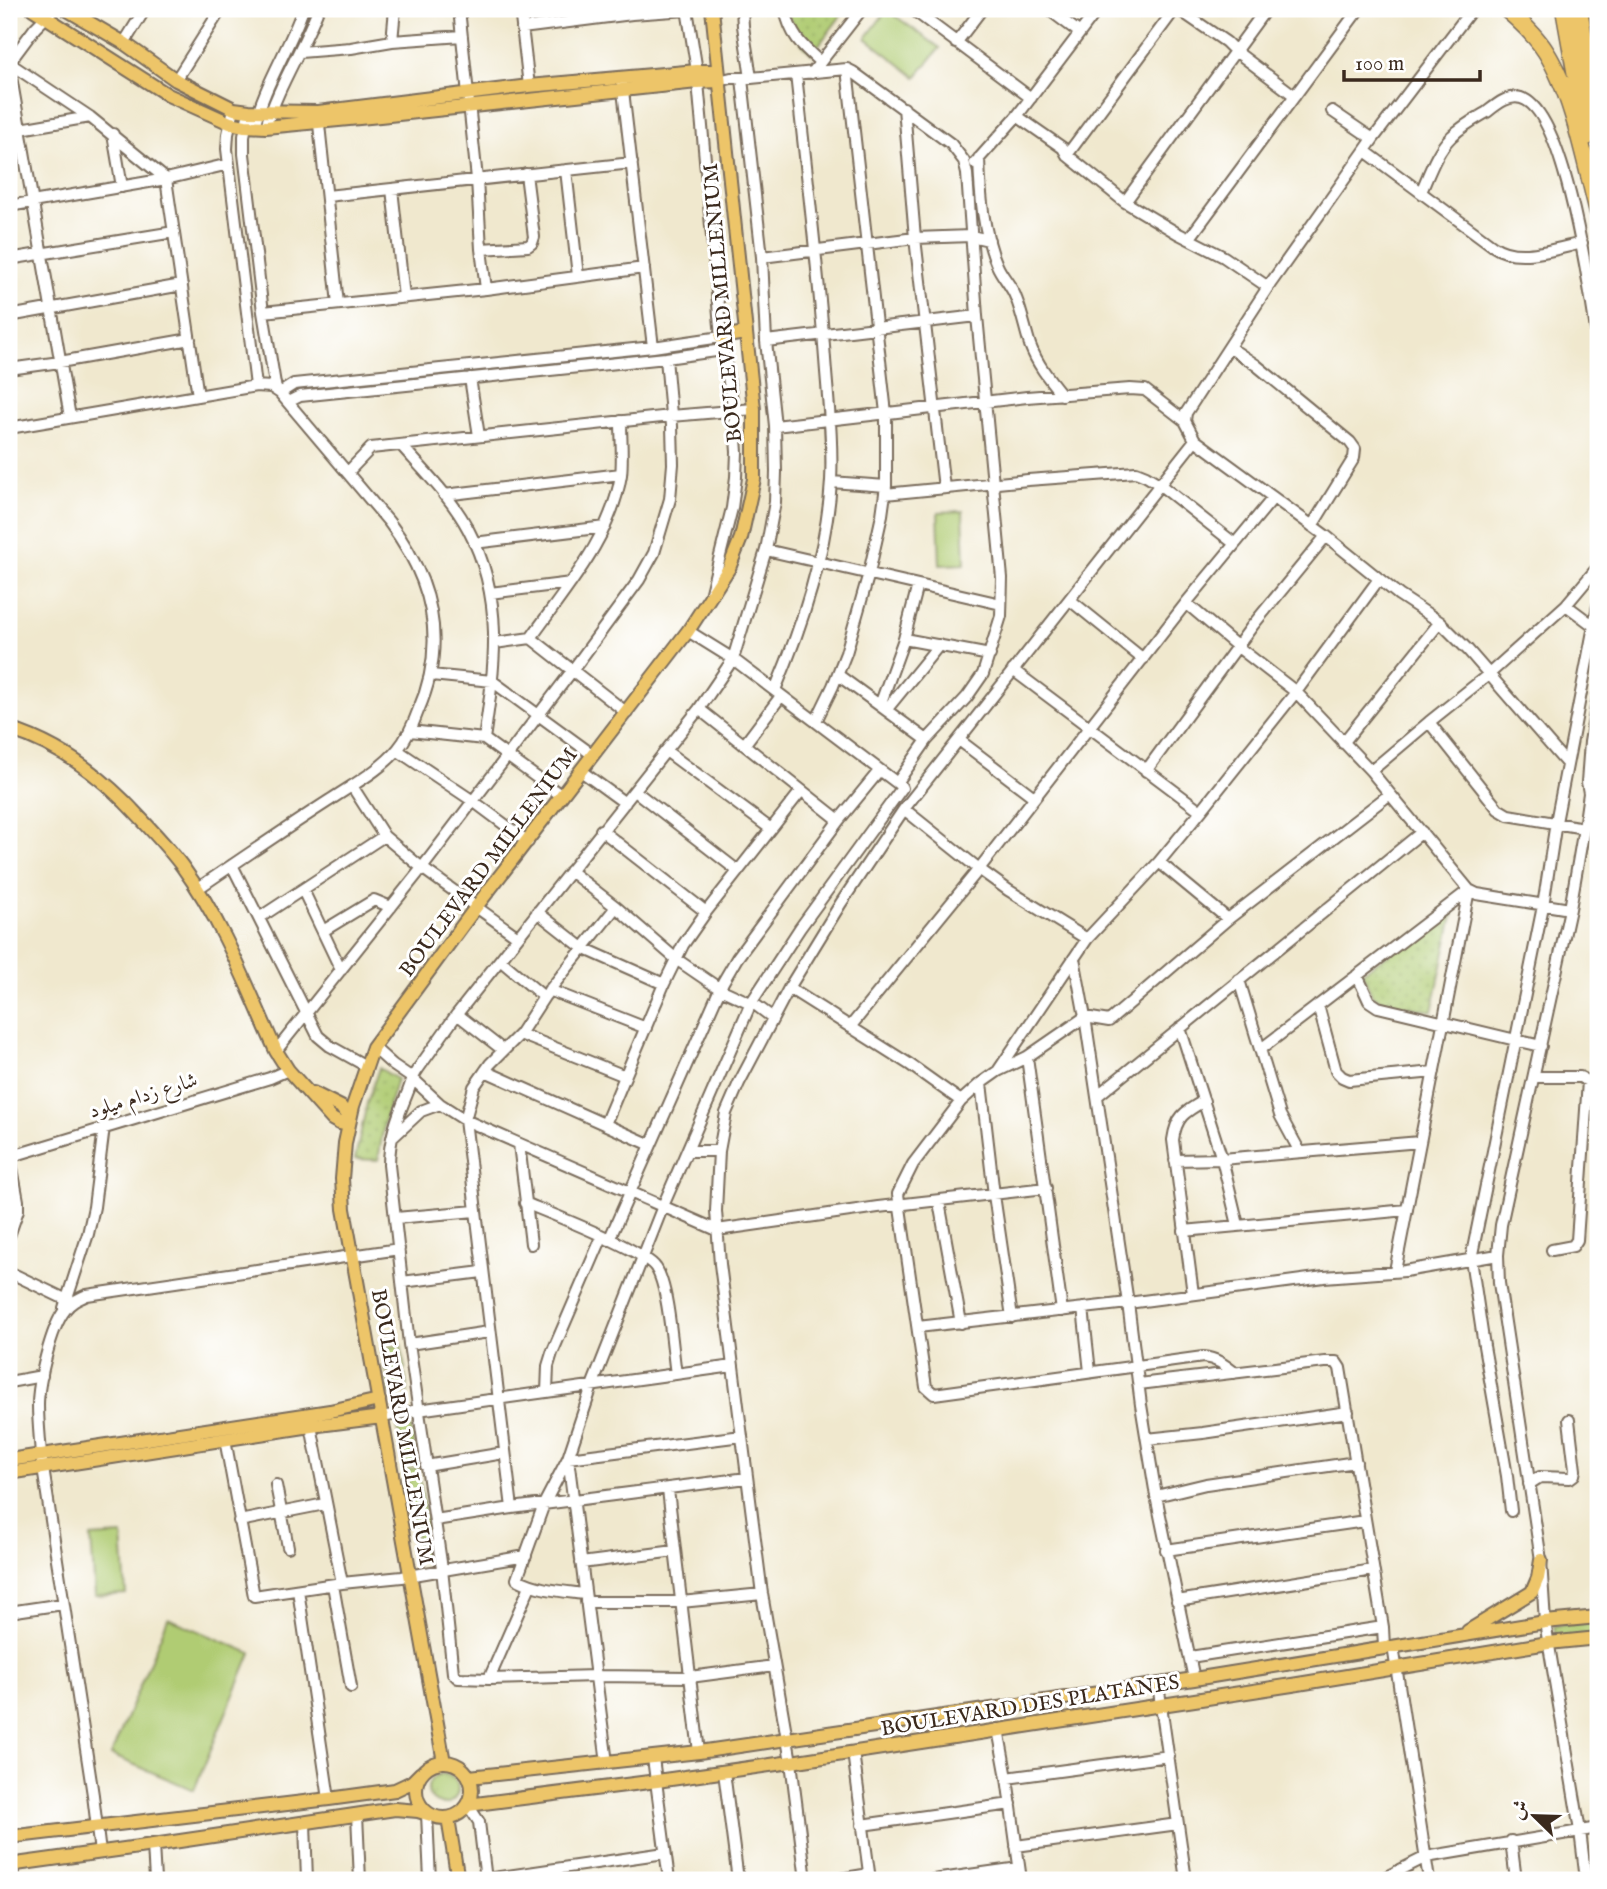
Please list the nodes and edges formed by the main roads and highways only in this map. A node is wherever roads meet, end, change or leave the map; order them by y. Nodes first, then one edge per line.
1 (33, 9) edge
2 (66, 9) edge
3 (712, 9) edge
4 (1506, 9) edge
5 (1564, 9) edge
6 (1579, 9) edge
7 (50, 12) edge
8 (732, 77) junction
9 (623, 84) junction
10 (468, 101) junction
11 (318, 117) junction
12 (1598, 120) edge
13 (1598, 202) edge
14 (1598, 212) edge
15 (745, 333) junction
16 (722, 344) road end
17 (9, 729) edge
18 (361, 1080) junction
19 (323, 1103) junction
20 (349, 1121) junction
21 (345, 1143) junction
22 (379, 1399) junction
23 (383, 1417) junction
24 (9, 1460) edge
25 (43, 1461) junction
26 (9, 1473) edge
27 (1541, 1560) road end
28 (1598, 1617) edge
29 (1462, 1635) junction
30 (1598, 1638) edge
31 (444, 1762) junction
32 (421, 1773) junction
33 (469, 1777) junction
34 (468, 1805) junction
35 (429, 1814) junction
36 (448, 1818) junction
37 (9, 1837) edge
38 (11, 1865) edge
39 (458, 1880) edge

1 - 7 main road
2 - 11 main road
3 - 8 main road, BOULEVARD MILLENIUM
4 - 14 highway
5 - 13 highway
6 - 12 highway
7 - 11 main road
8 - 9 main road
8 - 15 main road, BOULEVARD MILLENIUM
9 - 10 main road
9 - 10 main road
10 - 11 main road
15 - 16 main road
15 - 18 main road, BOULEVARD MILLENIUM
17 - 19 main road
18 - 19 main road
18 - 20 main road, BOULEVARD MILLENIUM
19 - 20 main road
19 - 21 main road
20 - 21 main road, BOULEVARD MILLENIUM
21 - 22 main road, BOULEVARD MILLENIUM
22 - 23 main road, BOULEVARD MILLENIUM
22 - 25 main road
23 - 25 main road
23 - 31 main road, BOULEVARD MILLENIUM
24 - 25 main road
25 - 26 main road
27 - 29 main road
28 - 29 main road, BOULEVARD DES PLATANES
29 - 33 main road, BOULEVARD DES PLATANES
30 - 34 main road, BOULEVARD DES PLATANES
31 - 32 main road
31 - 33 main road
32 - 35 main road
32 - 37 main road
33 - 34 main road
34 - 36 main road
35 - 36 main road
35 - 38 main road
36 - 39 main road

